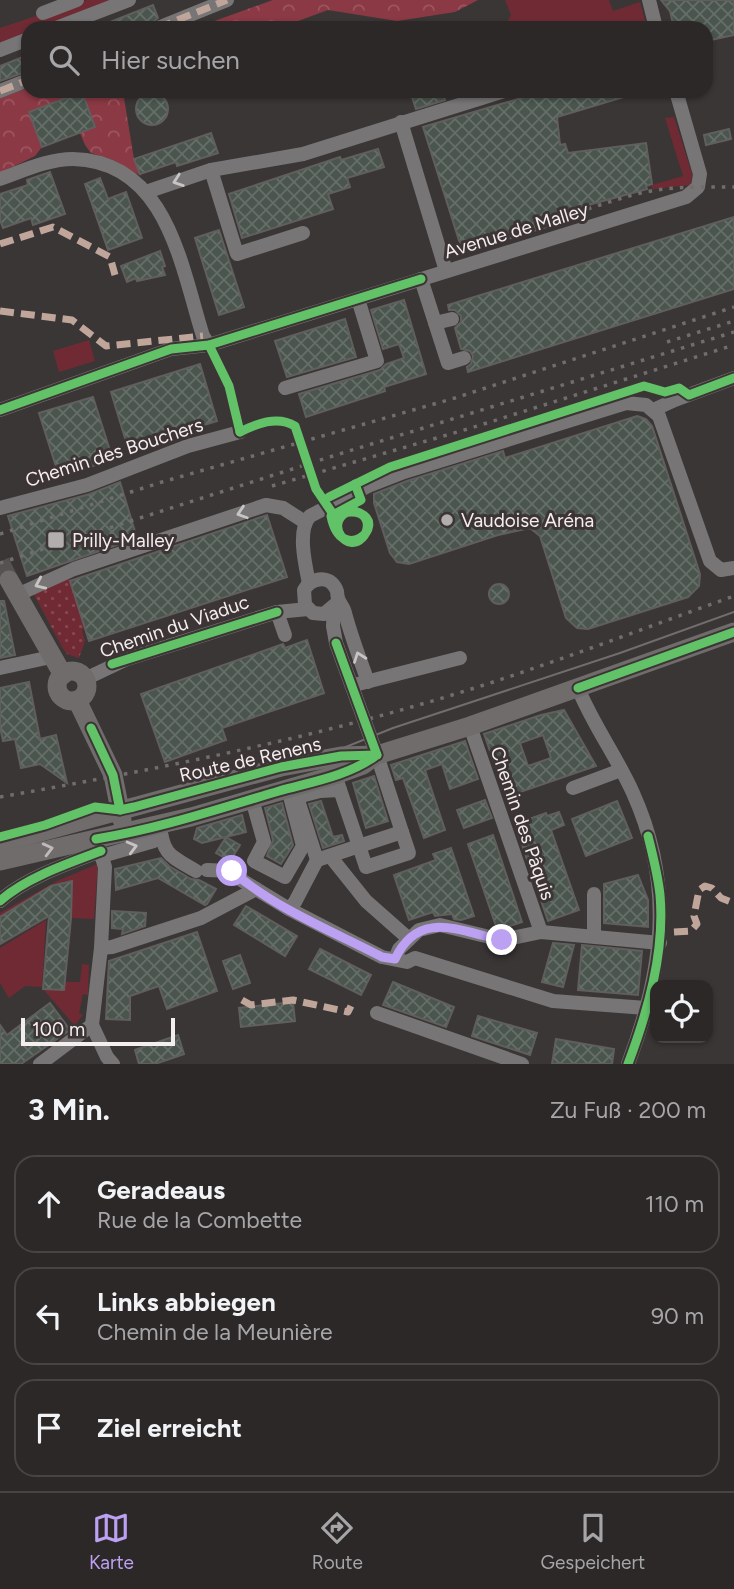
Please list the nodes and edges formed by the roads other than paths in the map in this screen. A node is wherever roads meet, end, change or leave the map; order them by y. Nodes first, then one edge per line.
1 (77, 0) edge
2 (129, 0) edge
3 (226, 0) edge
4 (649, 0) edge
5 (43, 13) dead end
6 (74, 21) edge
7 (175, 21) edge
8 (654, 21) edge
9 (21, 42) edge
10 (0, 50) edge
11 (21, 83) edge
12 (0, 91) edge
13 (481, 98) edge
14 (678, 98) edge
15 (401, 122) junction
16 (211, 170) junction
17 (0, 179) edge
18 (146, 192) junction
19 (303, 233) dead end
20 (446, 271) junction
21 (421, 279) junction
22 (358, 299) junction
23 (452, 319) dead end
24 (435, 323) junction
25 (209, 345) junction
26 (464, 358) dead end
27 (734, 378) edge
28 (285, 388) dead end
29 (0, 410) edge
30 (653, 410) junction
31 (240, 432) dead end
32 (0, 508) edge
33 (304, 522) junction
34 (734, 568) edge
35 (311, 586) junction
36 (13, 587) joint
37 (336, 603) junction
38 (276, 612) junction
39 (313, 612) junction
40 (332, 626) junction
41 (734, 632) edge
42 (285, 635) dead end
43 (51, 657) junction
44 (460, 658) dead end
45 (0, 668) edge
46 (63, 675) junction
47 (85, 679) junction
48 (368, 682) junction
49 (350, 687) junction
50 (578, 688) junction
51 (77, 701) junction
52 (470, 726) junction
53 (377, 755) junction
54 (621, 771) junction
55 (338, 783) junction
56 (573, 788) dead end
57 (288, 789) junction
58 (252, 799) junction
59 (120, 810) junction
60 (160, 831) junction
61 (402, 832) junction
62 (124, 834) junction
63 (0, 843) edge
64 (359, 846) junction
65 (100, 849) junction
66 (324, 858) junction
67 (254, 861) junction
68 (0, 862) edge
69 (243, 881) junction
70 (256, 889) junction
71 (594, 894) dead end
72 (0, 901) edge
73 (289, 909) junction
74 (541, 932) junction
75 (594, 936) junction
76 (410, 939) junction
77 (660, 943) junction
78 (101, 948) junction
79 (395, 959) junction
80 (646, 1008) junction
81 (377, 1013) dead end
82 (92, 1025) junction
83 (40, 1064) edge
84 (113, 1064) edge
85 (522, 1064) edge
86 (628, 1064) edge

1 - 5 street
2 - 6 street
3 - 7 street
4 - 8 street
9 - 10 street
11 - 12 street
13 - 15 street
14 - 20 street, Avenue de Malley
15 - 16 street
15 - 20 street
16 -> 18 street
16 - 19 street
17 - 18 street
18 - 25 street
20 - 21 street, Avenue de Malley
21 - 22 street, Avenue de Malley
21 - 24 street
22 - 25 street, Avenue de Malley
22 - 28 street
23 - 24 street
24 - 26 street
25 - 29 street, Avenue de Malley
27 - 30 street
30 - 33 street
30 - 34 street
31 - 32 street, Chemin des Bouchers
33 - 35 street
33 -> 36 street
35 - 37 street
35 - 38 street, Chemin du Viaduc
35 - 39 street
36 - 43 main road
37 - 39 street
37 - 40 street
48 -> 37 street
38 - 39 street, Chemin du Viaduc
38 - 42 street
38 - 47 street, Chemin du Viaduc
39 - 40 street
40 - 49 street
41 - 50 main road, Route de Renens
43 - 45 street
43 - 46 main road
44 - 48 street
46 - 47 main road
46 - 51 main road
47 - 51 main road
48 - 49 street
49 - 53 street
50 - 52 main road, Route de Renens
50 - 54 street
51 - 59 main road
52 - 53 main road, Route de Renens
52 - 74 street, Chemin des Pâquis
53 - 55 main road, Route de Renens
53 - 59 main road, Route de Renens
53 - 61 street
54 - 56 street
54 - 77 street
55 - 57 main road, Route de Renens
55 - 64 street
55 - 66 street
57 - 58 main road, Route de Renens
57 - 67 street
58 - 60 main road, Route de Renens
58 - 67 street
59 - 62 main road
59 - 63 main road, Route de Renens
60 - 62 main road, Route de Renens
65 -> 60 street
60 - 69 street
61 - 64 street
61 - 64 street
62 - 65 main road, Route de Renens
64 - 66 street
68 -> 65 main road, Route de Renens
65 - 72 street
65 - 78 street
66 - 73 street
66 - 76 street
67 - 69 street
69 - 70 street
70 - 73 street
70 - 78 street
71 - 75 street
73 - 79 street
74 - 75 street
74 - 76 street
75 - 77 street
76 - 79 street
77 - 80 street
78 - 82 street
79 - 80 street
80 - 86 street
81 - 85 street
82 - 83 street
82 - 84 street

